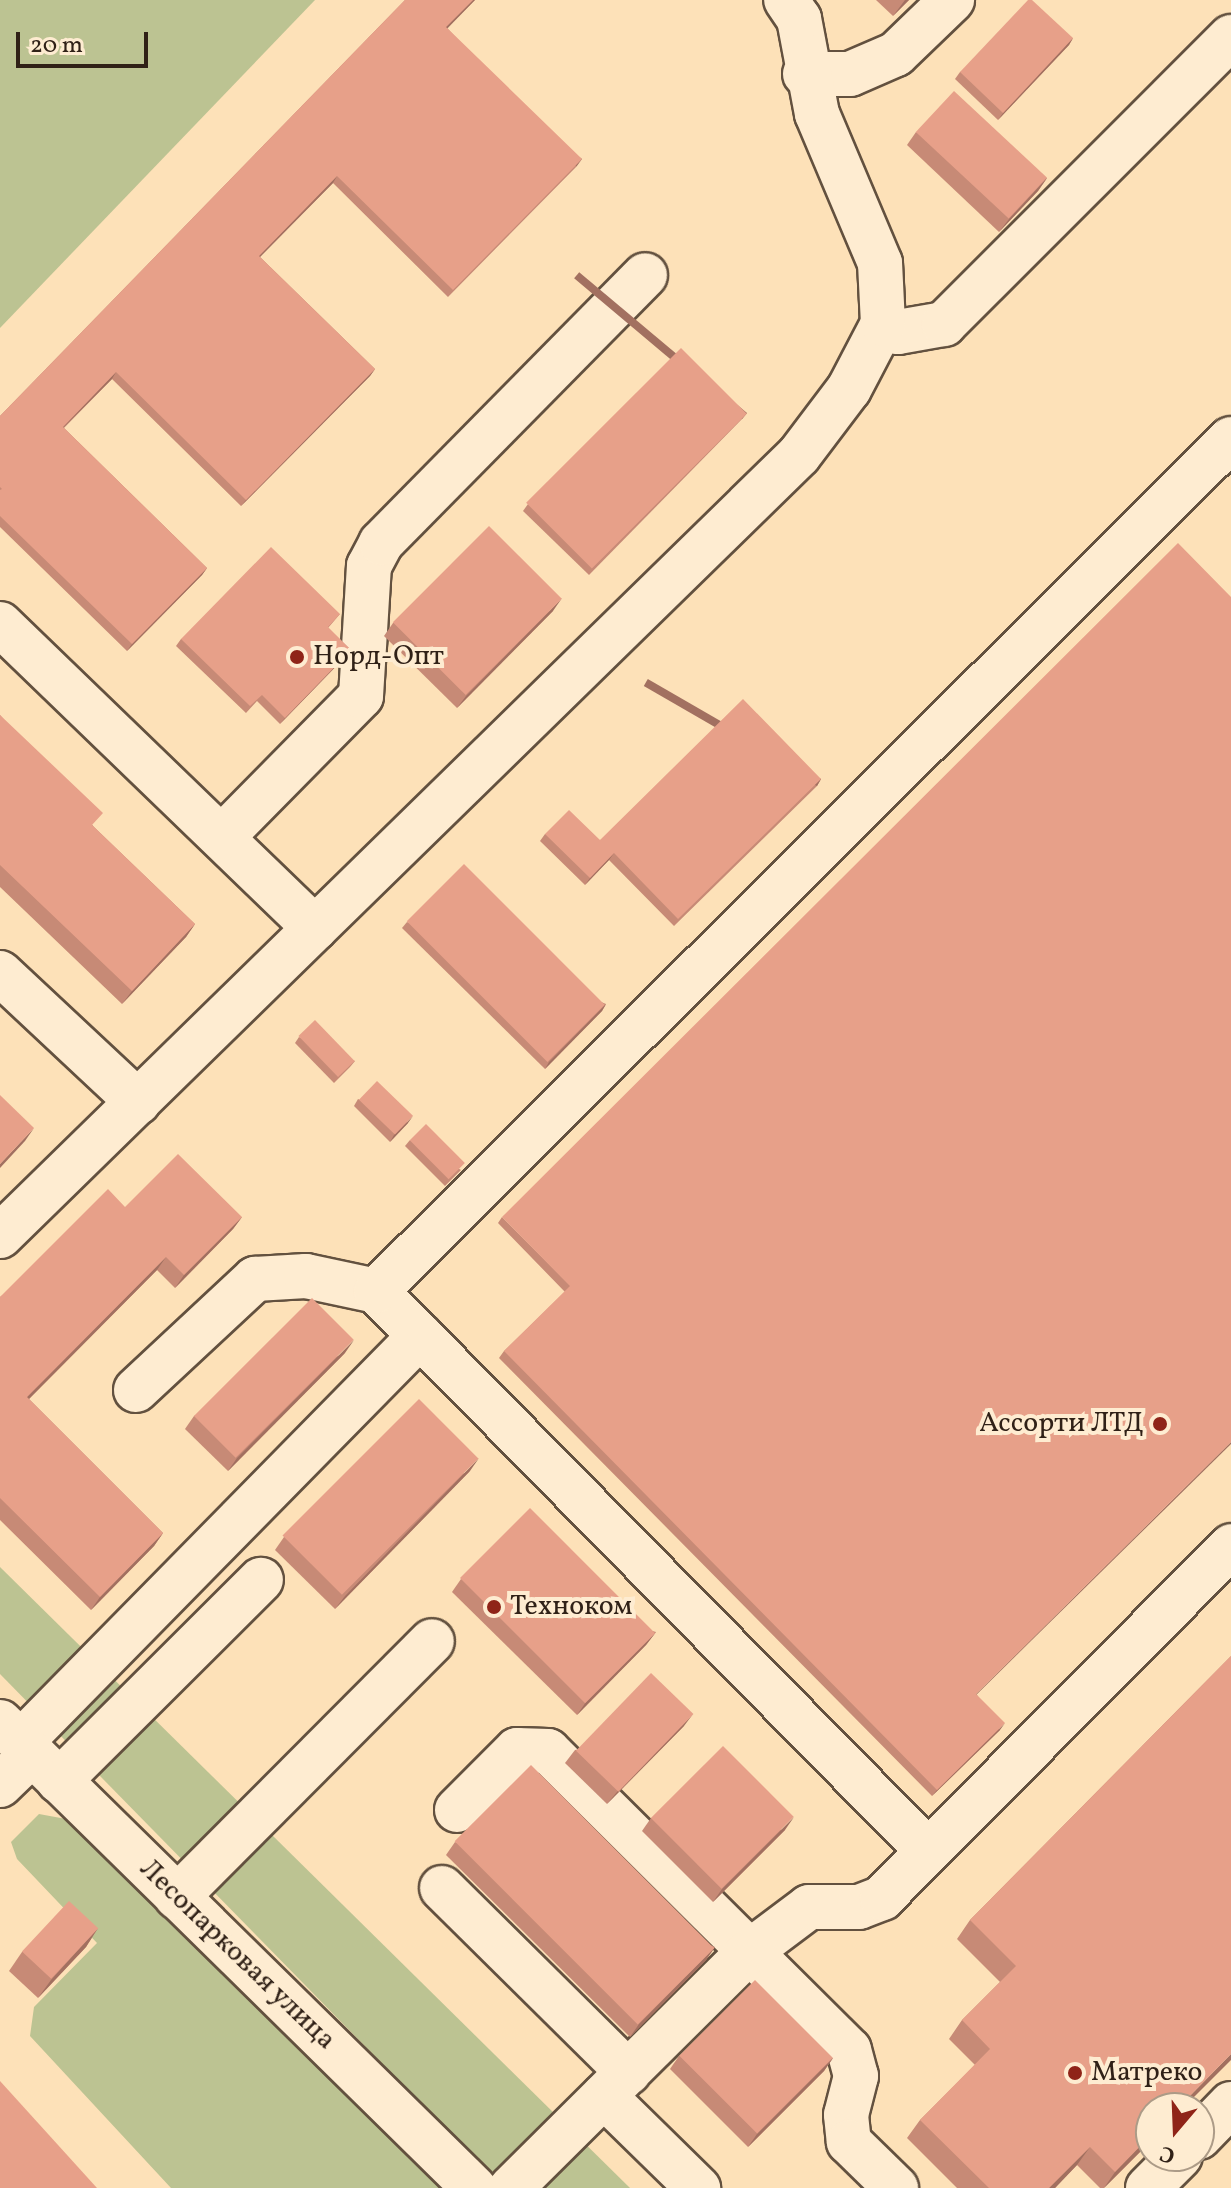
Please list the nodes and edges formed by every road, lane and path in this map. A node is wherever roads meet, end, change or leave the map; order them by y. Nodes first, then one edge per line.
1 (786, 0) edge
2 (952, 0) edge
3 (1231, 37) edge
4 (805, 74) junction
5 (645, 275) dead end
6 (883, 324) junction
7 (1231, 439) edge
8 (0, 624) edge
9 (222, 837) junction
10 (315, 928) junction
11 (0, 973) edge
12 (138, 1102) junction
13 (0, 1236) edge
14 (376, 1291) junction
15 (420, 1336) junction
16 (136, 1390) dead end
17 (1231, 1546) edge
18 (261, 1580) dead end
19 (432, 1641) dead end
20 (28, 1750) edge
21 (0, 1785) edge
22 (457, 1810) dead end
23 (928, 1851) junction
24 (442, 1888) dead end
25 (177, 1897) junction
26 (749, 1952) junction
27 (616, 2084) junction
28 (1231, 2104) edge
29 (1215, 2120) edge
30 (1164, 2172) edge
31 (474, 2188) edge
32 (511, 2188) edge
33 (698, 2188) edge
34 (896, 2188) edge
35 (1148, 2188) edge

1 - 4 street
2 - 4 street
3 - 6 street
4 - 6 street
5 - 9 street
6 - 10 street
7 - 14 street
8 - 9 street
9 - 10 street
10 - 12 street
11 - 12 street
12 - 13 street
14 - 15 street
14 - 16 street
15 - 20 street
15 - 23 street
17 - 23 street
18 - 20 street
19 - 25 street
20 - 21 street
20 - 25 street, Лесопарковая улица
22 - 26 street
23 - 26 street
24 - 27 street
25 - 31 street, Лесопарковая улица
26 - 27 street
26 - 34 street
27 - 32 street
27 - 33 street
28 - 29 street
30 - 35 street

